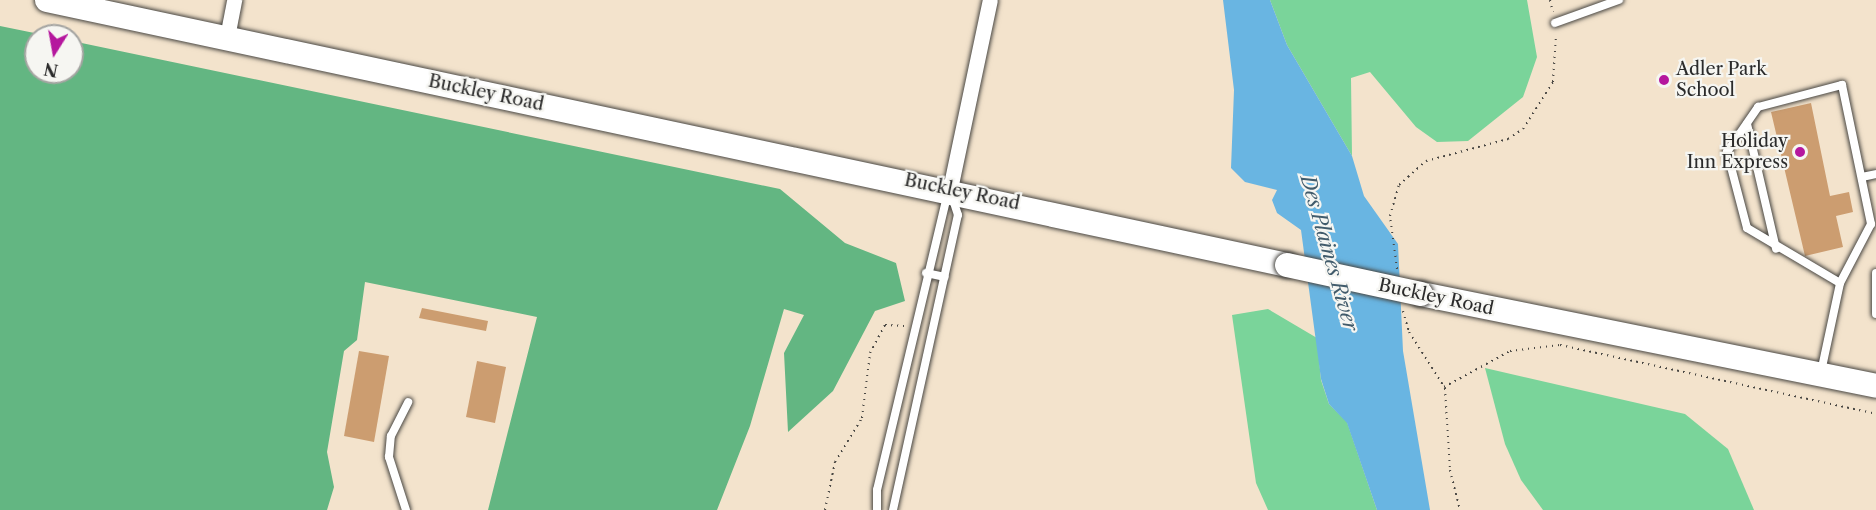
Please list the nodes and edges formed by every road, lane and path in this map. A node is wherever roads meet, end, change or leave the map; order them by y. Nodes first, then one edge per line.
1 (47, 0) edge
2 (234, 0) edge
3 (990, 0) edge
4 (1550, 0) edge
5 (1619, 0) edge
6 (1556, 23) junction
7 (227, 38) junction
8 (1747, 123) junction
9 (1876, 174) edge
10 (1862, 177) junction
11 (950, 189) junction
12 (1392, 232) dead end
13 (1776, 249) junction
14 (926, 273) junction
15 (1876, 273) edge
16 (945, 277) junction
17 (1840, 283) junction
18 (1876, 314) edge
19 (915, 329) junction
20 (1409, 333) dead end
21 (1820, 374) junction
22 (1876, 386) edge
23 (1444, 387) junction
24 (408, 402) dead end
25 (1876, 414) edge
26 (406, 510) edge
27 (825, 510) edge
28 (877, 510) edge
29 (893, 510) edge
30 (1460, 510) edge

1 - 7 main road, Buckley Road
2 - 7 street
3 - 11 street
4 - 6 path
5 - 6 lane
6 - 12 path
7 - 11 main road, Buckley Road
8 - 10 lane
8 - 13 lane
8 - 13 lane
9 - 10 lane
10 - 17 lane
11 - 14 lane
11 - 16 lane
11 - 21 main road, Buckley Road, bridge
13 - 17 lane
14 - 16 lane
14 - 19 lane
15 - 18 lane
16 - 29 lane
17 - 21 lane
19 - 27 path
19 - 28 lane
20 - 23 path
21 - 22 main road, Buckley Road
23 - 25 path
23 - 30 path
24 - 26 lane

